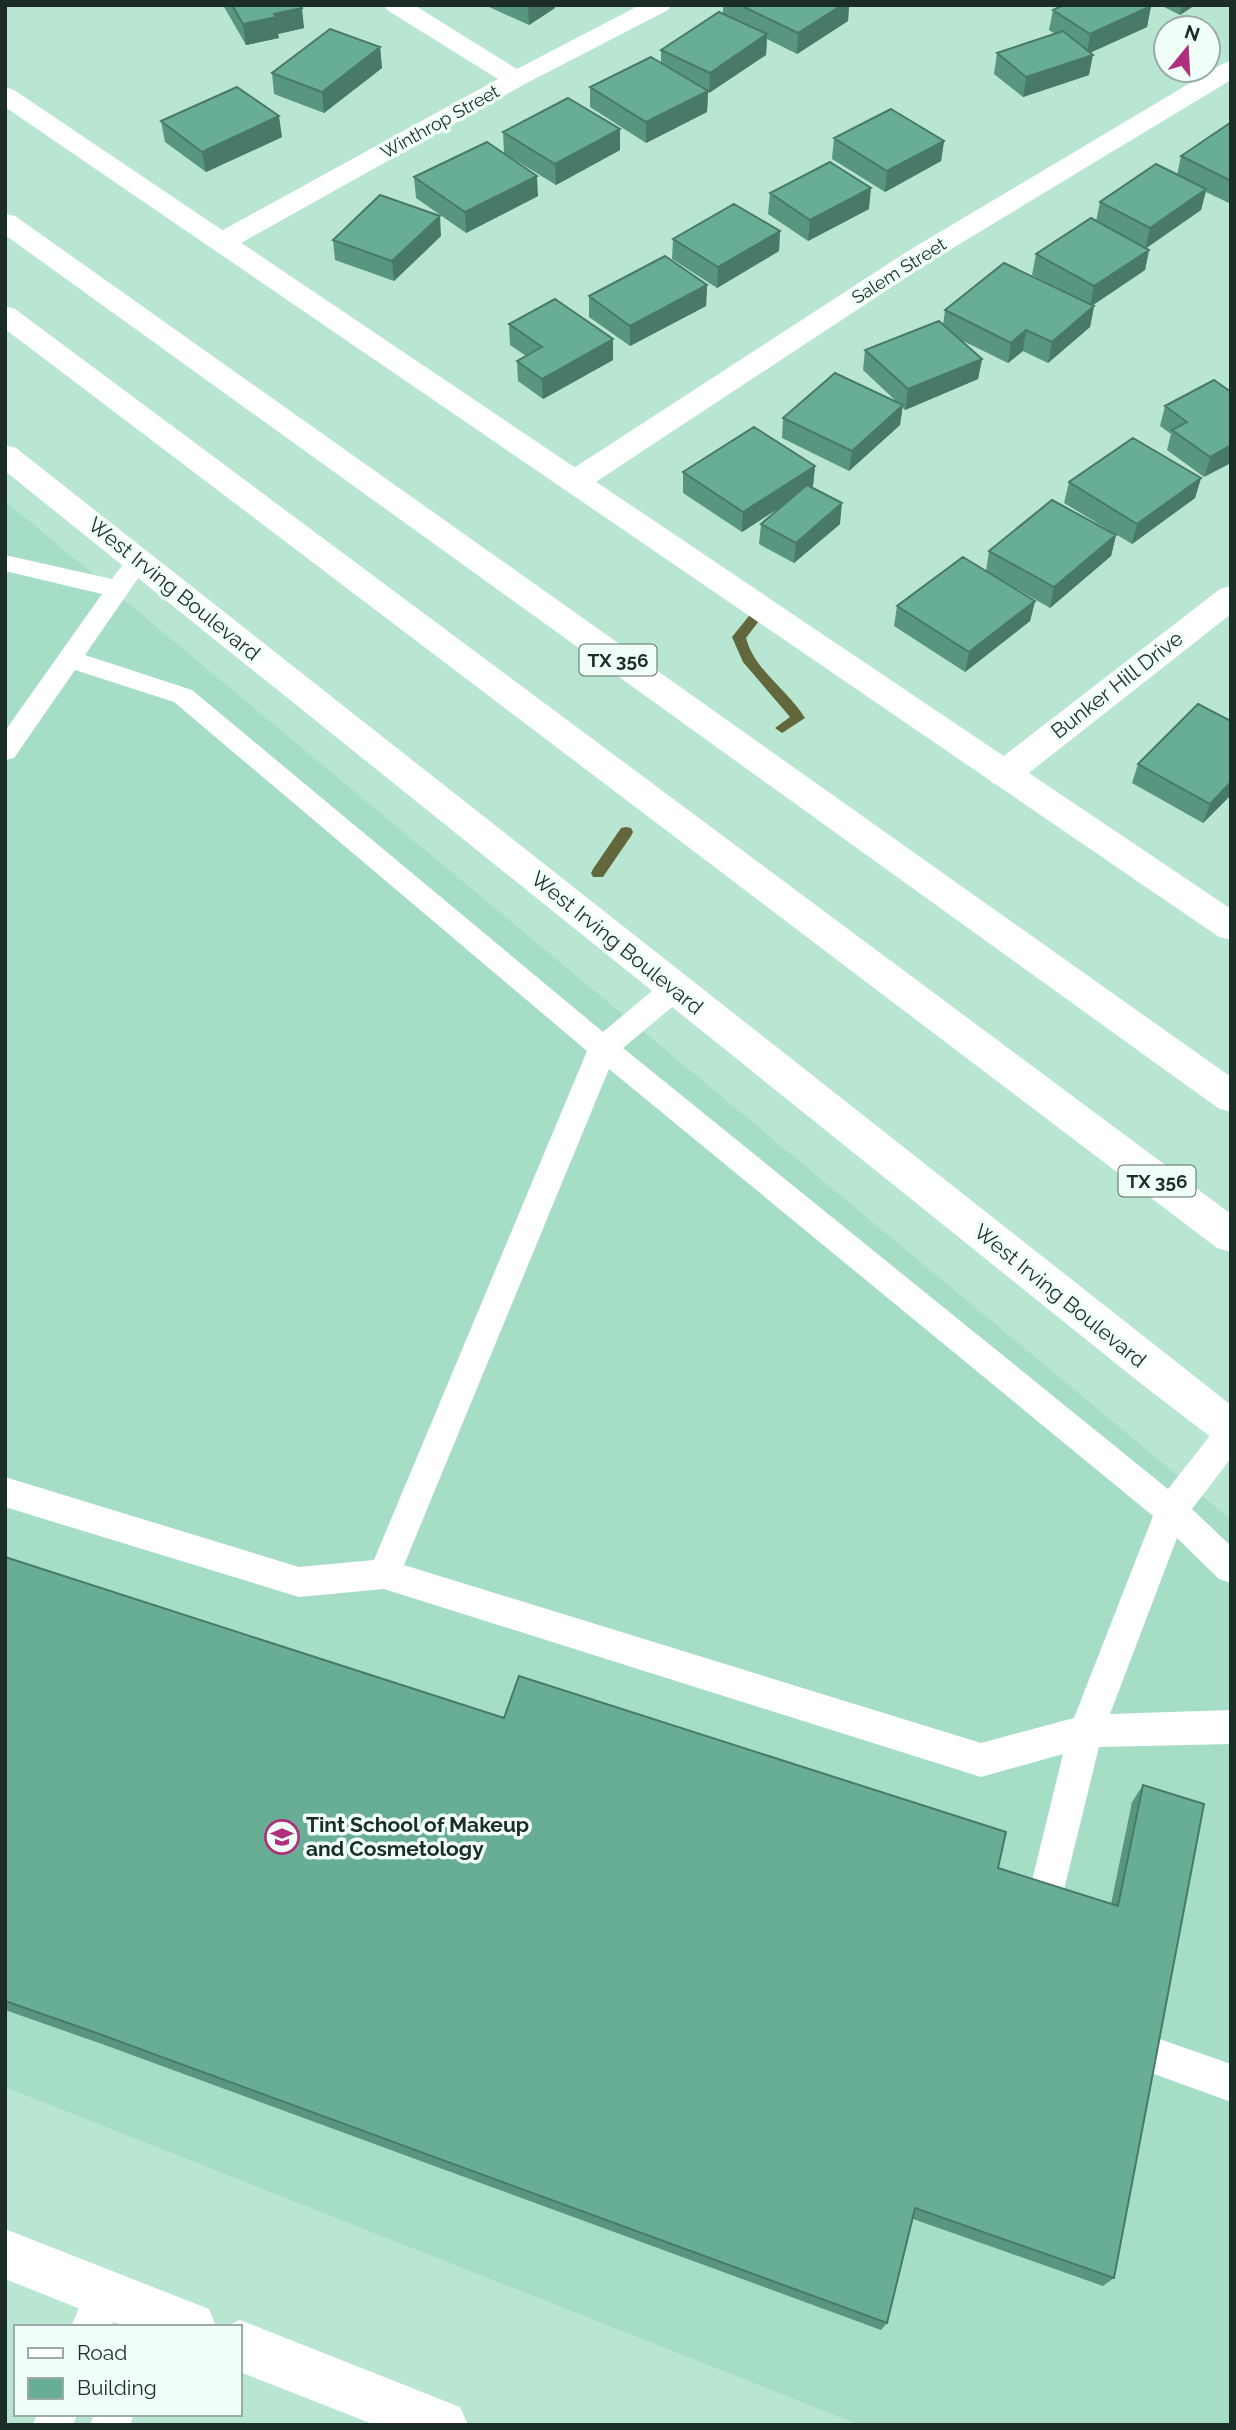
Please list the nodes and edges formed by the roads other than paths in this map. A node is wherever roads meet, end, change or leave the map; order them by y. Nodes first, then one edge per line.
1 (396, 5) edge
2 (659, 5) edge
3 (1231, 69) edge
4 (516, 79) junction
5 (5, 95) edge
6 (5, 222) edge
7 (222, 242) junction
8 (5, 314) edge
9 (5, 455) edge
10 (574, 482) junction
11 (138, 561) junction
12 (5, 563) edge
13 (118, 589) junction
14 (1231, 597) edge
15 (69, 659) junction
16 (5, 751) edge
17 (1004, 774) junction
18 (1231, 927) edge
19 (674, 989) junction
20 (603, 1048) junction
21 (1231, 1097) edge
22 (1231, 1236) edge
23 (1231, 1431) edge
24 (5, 1492) edge
25 (1171, 1511) junction
26 (1231, 1568) edge
27 (384, 1574) junction
28 (1231, 1727) edge
29 (1086, 1731) junction
30 (1045, 1901) edge
31 (1148, 2053) edge
32 (1231, 2082) edge
33 (5, 2254) edge
34 (98, 2310) edge
35 (164, 2322) edge
36 (242, 2347) edge
37 (442, 2425) edge

1 - 4 street
2 - 4 street, Winthrop Street
3 - 10 street, Salem Street
4 - 7 street, Winthrop Street
5 - 7 street
6 - 21 street, TX 356
7 - 10 street
8 - 22 street, TX 356
9 - 11 street, West Irving Boulevard
10 - 17 street
11 - 13 lane
11 - 19 street, West Irving Boulevard
12 - 13 lane
13 - 15 lane
14 - 17 street, Bunker Hill Drive
15 - 16 lane
15 - 20 lane
17 - 18 street
19 - 20 lane
19 - 23 street, West Irving Boulevard
20 - 25 lane
20 - 27 lane
23 - 25 lane
24 - 27 lane
25 - 26 lane
25 - 29 lane
27 - 29 lane
28 - 29 lane
29 - 30 lane
31 - 32 lane
33 - 34 street
34 - 35 street
36 - 37 street

